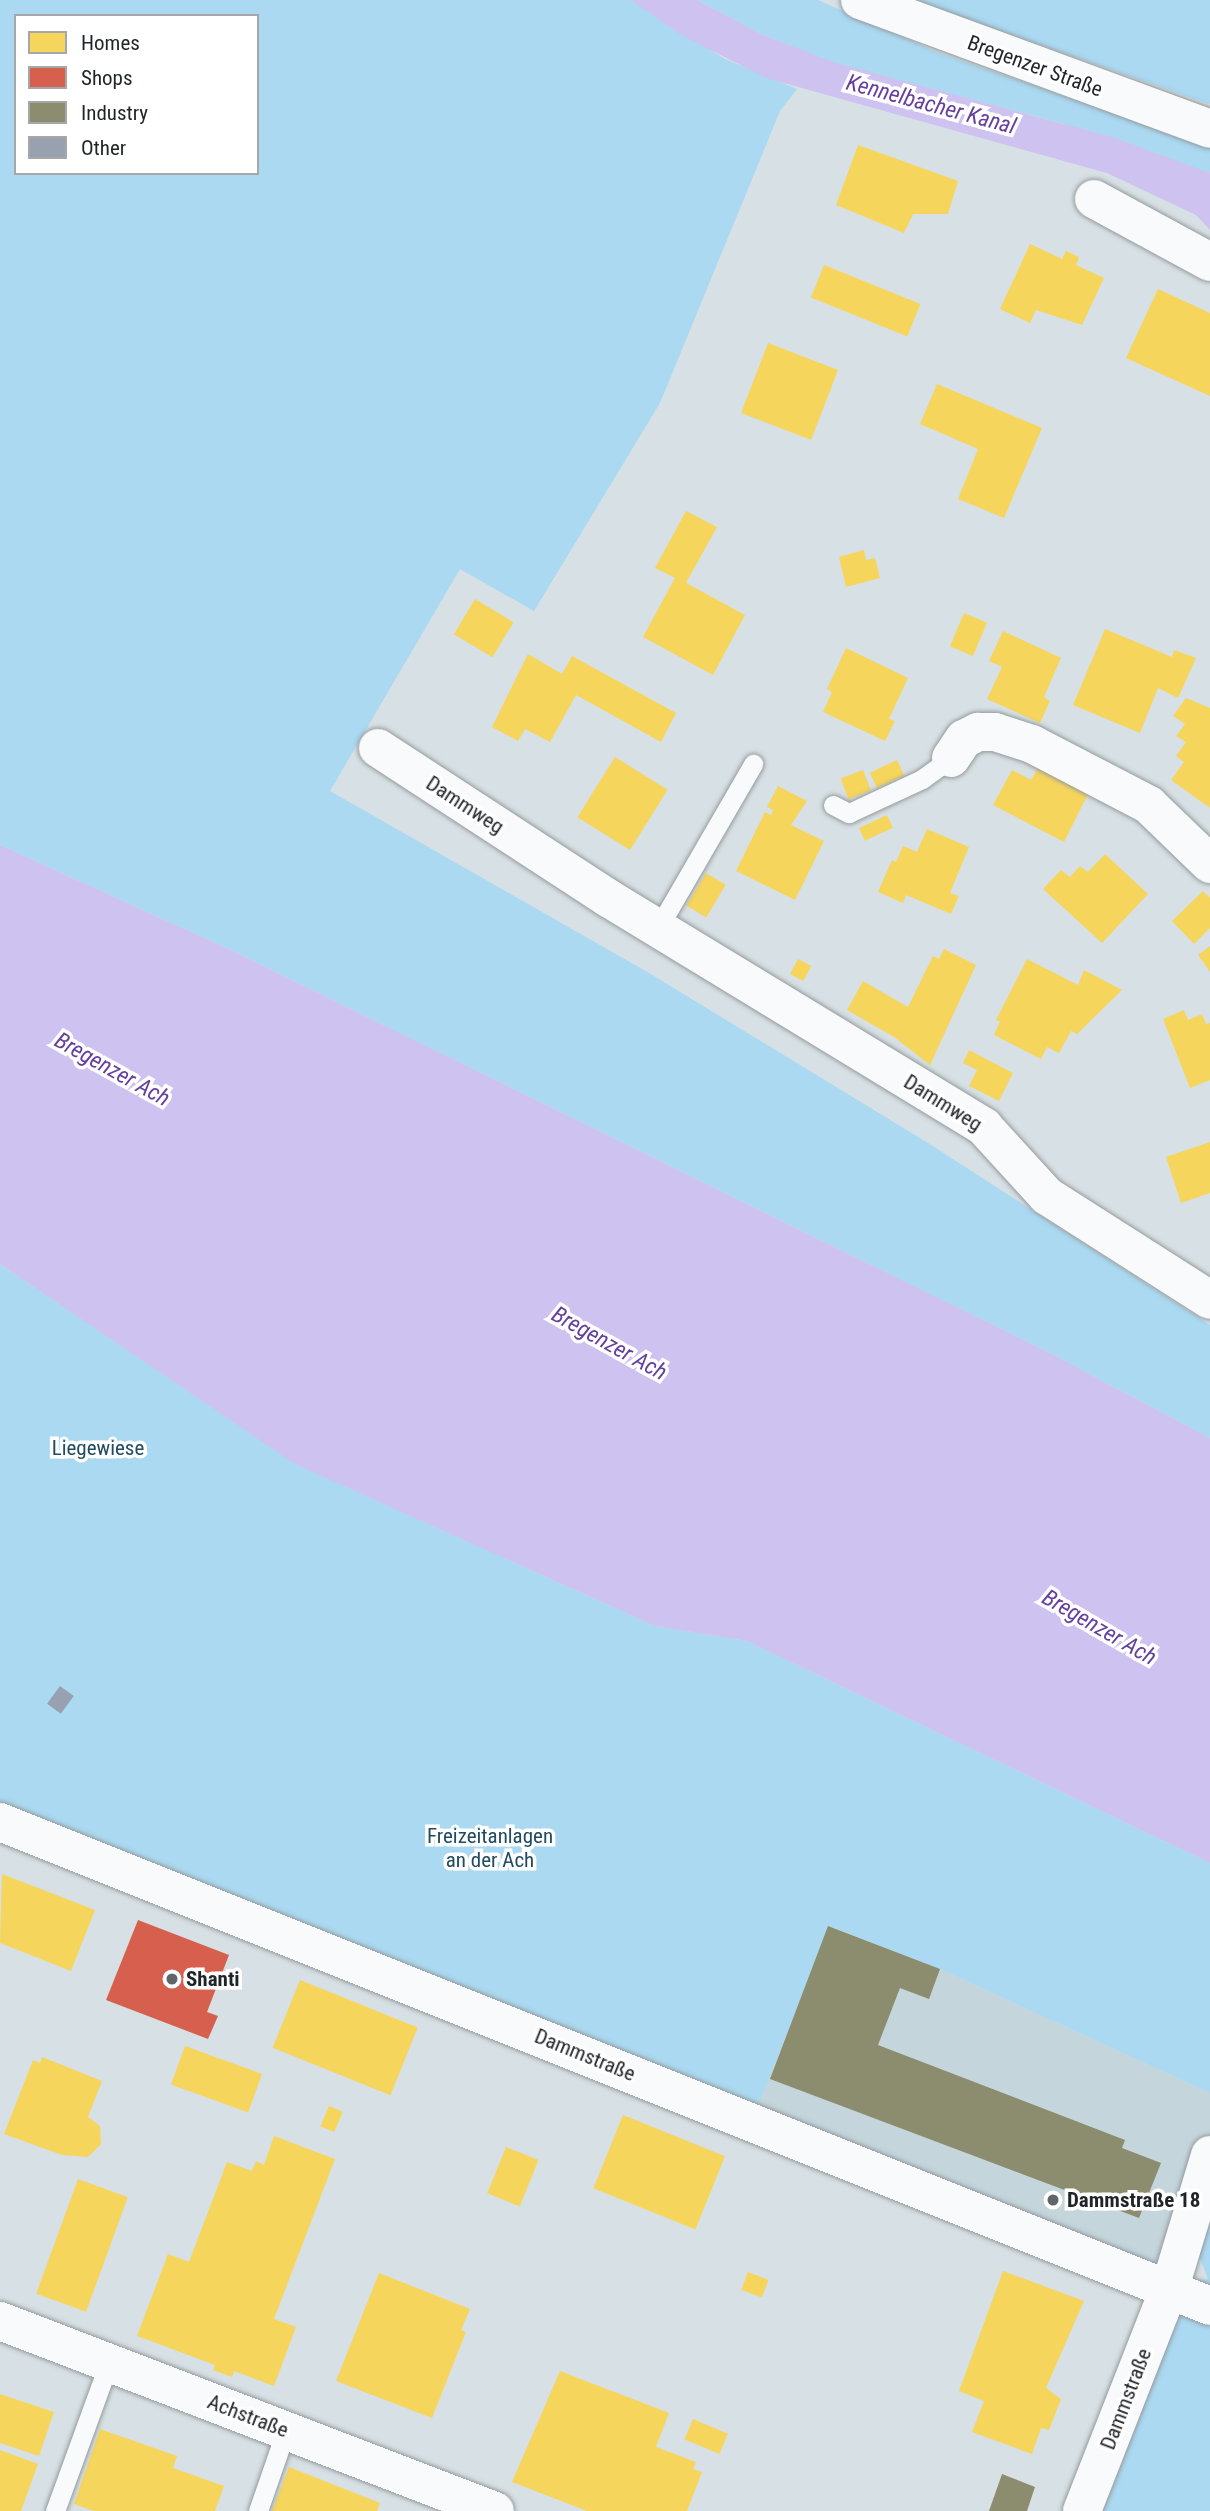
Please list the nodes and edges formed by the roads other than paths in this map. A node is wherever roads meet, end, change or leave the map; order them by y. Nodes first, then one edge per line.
1 (860, 0) edge
2 (1210, 129) edge
3 (1094, 199) dead end
4 (1210, 262) edge
5 (378, 748) dead end
6 (950, 758) joint
7 (753, 764) dead end
8 (833, 806) dead end
9 (1210, 864) edge
10 (658, 928) junction
11 (1210, 1300) edge
12 (0, 1822) edge
13 (1210, 2155) edge
14 (1170, 2287) junction
15 (1210, 2306) edge
16 (0, 2322) edge
17 (109, 2363) junction
18 (286, 2431) junction
19 (55, 2511) edge
20 (258, 2511) edge
21 (495, 2511) edge
22 (1082, 2511) edge

1 - 2 street, Bregenzer Straße
3 - 4 street
5 - 10 street, Dammweg
6 - 8 lane
6 - 9 street
7 - 10 lane
10 - 11 street, Dammweg
12 - 14 street, Dammstraße
13 - 14 street, Dammstraße
14 - 15 street, Dammstraße
14 - 22 street, Dammstraße
16 - 17 street, Achstraße
17 - 18 street, Achstraße
17 - 19 lane
18 - 20 lane
18 - 21 street, Achstraße

